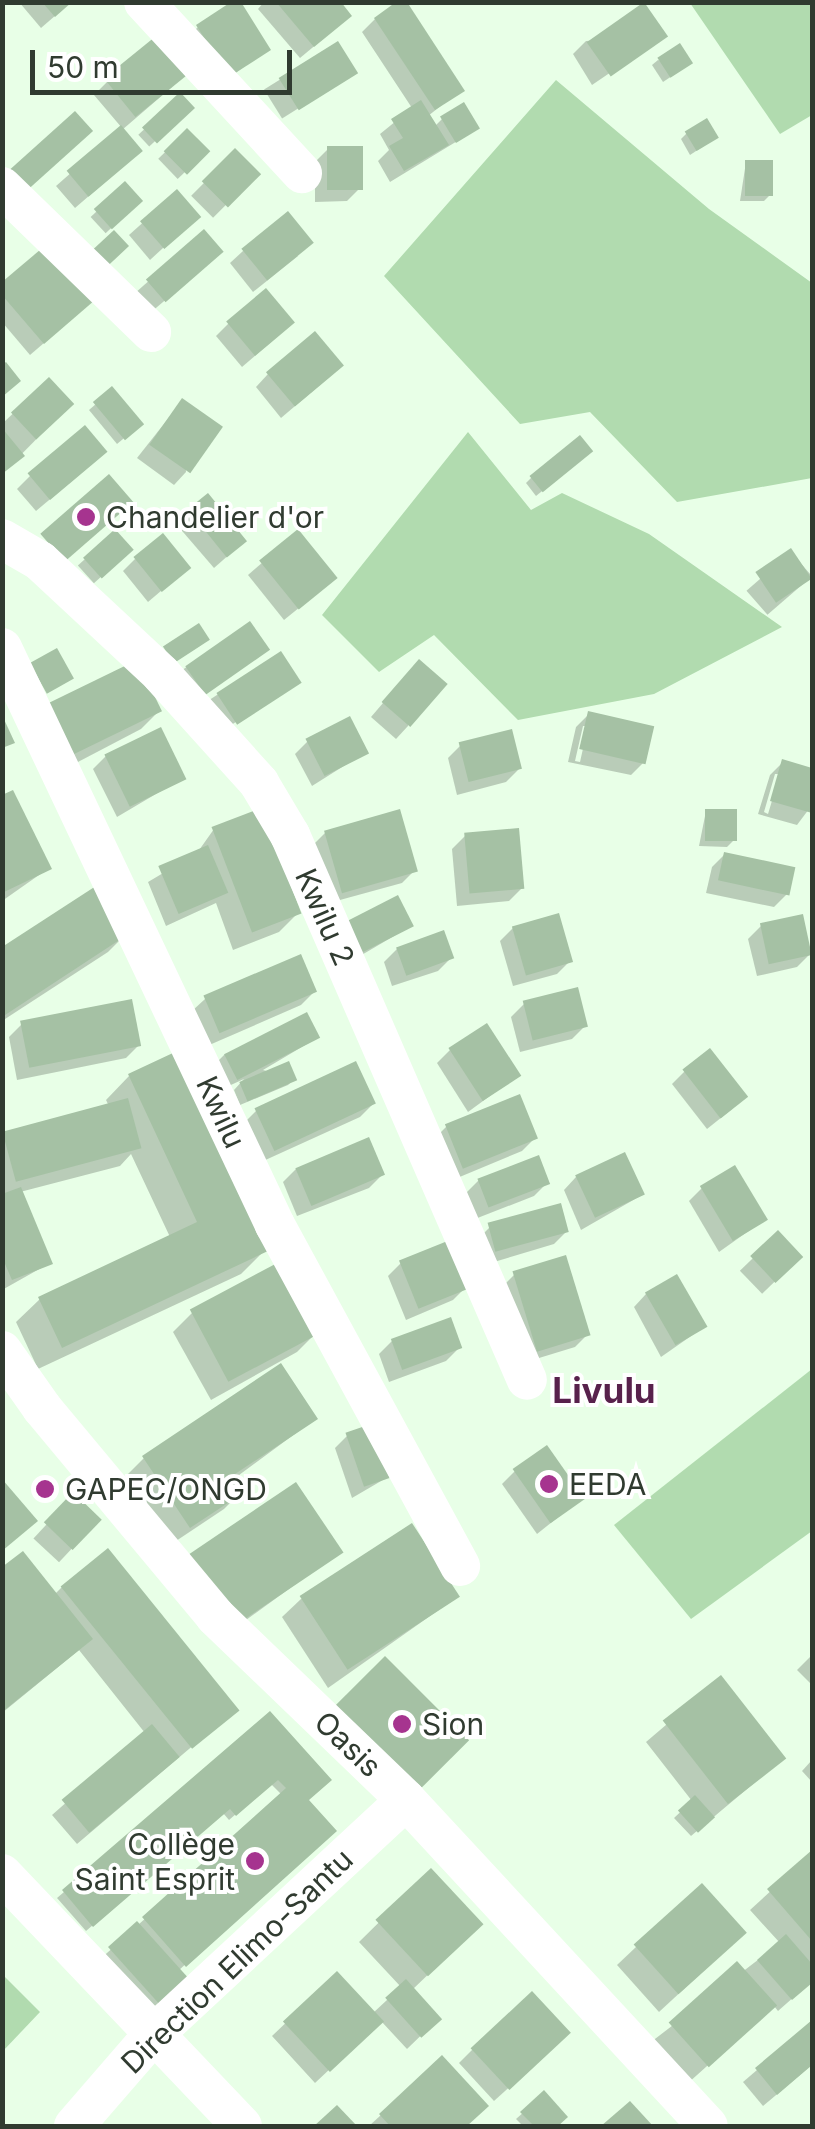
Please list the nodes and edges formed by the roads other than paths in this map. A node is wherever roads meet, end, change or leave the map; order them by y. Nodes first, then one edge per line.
1 (144, 2) edge
2 (302, 173) dead end
3 (2, 187) edge
4 (151, 332) dead end
5 (2, 539) edge
6 (2, 648) edge
7 (2, 1351) edge
8 (528, 1380) dead end
9 (460, 1566) dead end
10 (406, 1800) junction
11 (2, 1874) edge
12 (151, 2036) junction
13 (74, 2126) edge
14 (242, 2126) edge
15 (708, 2126) edge

1 - 2 street
3 - 4 street
5 - 8 street, Kwilu 2
6 - 9 street, Kwilu
7 - 10 street, Oasis
10 - 12 street, Direction Elimo-Santu
10 - 15 street, Oasis
11 - 12 street
12 - 13 street, Direction Elimo-Santu
12 - 14 street

